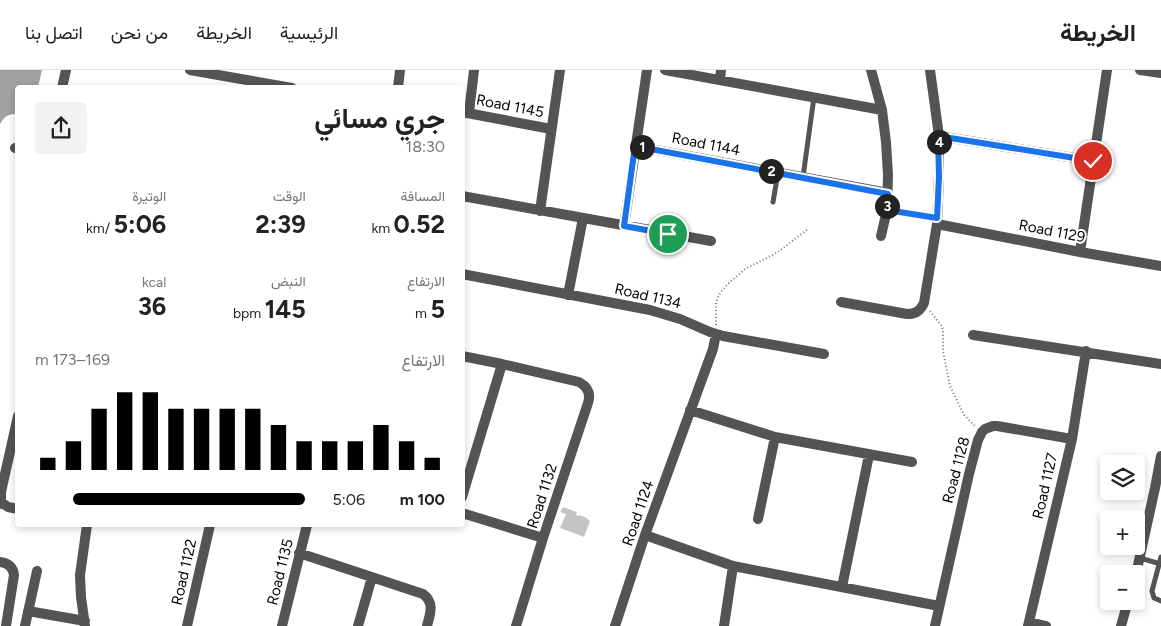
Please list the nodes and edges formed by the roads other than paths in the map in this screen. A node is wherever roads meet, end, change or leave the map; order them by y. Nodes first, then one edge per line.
1 (66, 70) edge
2 (190, 70) edge
3 (400, 70) edge
4 (474, 70) edge
5 (560, 70) edge
6 (647, 70) edge
7 (665, 70) edge
8 (871, 70) edge
9 (930, 70) edge
10 (1107, 70) edge
11 (1140, 70) edge
12 (1161, 74) edge
13 (720, 75) edge
14 (63, 85) edge
15 (275, 85) edge
16 (398, 85) edge
17 (814, 98) junction
18 (882, 110) junction
19 (466, 113) edge
20 (551, 129) junction
21 (938, 136) junction
22 (635, 146) junction
23 (1093, 161) junction
24 (778, 173) junction
25 (803, 178) junction
26 (888, 194) junction
27 (465, 197) edge
28 (773, 202) dead end
29 (540, 210) junction
30 (887, 210) junction
31 (583, 218) junction
32 (937, 221) junction
33 (624, 226) junction
34 (881, 236) dead end
35 (711, 241) dead end
36 (1080, 252) junction
37 (1161, 266) edge
38 (465, 275) edge
39 (568, 294) junction
40 (841, 302) dead end
41 (716, 334) junction
42 (973, 335) dead end
43 (1086, 351) junction
44 (824, 354) dead end
45 (465, 357) edge
46 (502, 364) junction
47 (1161, 364) edge
48 (690, 410) junction
49 (15, 429) edge
50 (775, 437) junction
51 (1072, 439) junction
52 (869, 455) junction
53 (912, 462) dead end
54 (1160, 462) edge
55 (465, 487) edge
56 (0, 503) edge
57 (15, 508) edge
58 (465, 514) edge
59 (758, 519) dead end
60 (87, 527) edge
61 (210, 527) edge
62 (306, 527) edge
63 (646, 535) junction
64 (544, 538) junction
65 (299, 553) junction
66 (1139, 558) junction
67 (0, 562) edge
68 (1160, 562) edge
69 (1138, 565) edge
70 (733, 566) junction
71 (37, 571) dead end
72 (372, 577) junction
73 (842, 587) junction
74 (1161, 601) edge
75 (939, 606) junction
76 (1125, 610) edge
77 (28, 611) junction
78 (85, 624) edge
79 (1028, 624) edge
80 (6, 626) edge
81 (24, 626) edge
82 (187, 626) edge
83 (282, 626) edge
84 (358, 626) edge
85 (427, 626) edge
86 (516, 626) edge
87 (615, 626) edge
88 (724, 626) edge
89 (935, 626) edge
90 (1046, 626) edge
91 (1121, 626) edge

1 - 14 street
2 - 15 street
3 - 16 street
4 - 19 street
5 - 20 street, Road 1145
6 - 22 street
7 - 13 street
8 - 18 street
9 - 21 street
10 - 23 street
11 - 12 street
13 - 17 street
17 - 18 street
17 - 25 lane
18 - 26 street
19 - 20 street, Road 1145
20 - 29 street, Road 1145
21 - 23 street
21 - 32 street
22 - 24 street, Road 1144
22 - 33 street
23 - 36 street
24 - 25 street, Road 1144
24 - 28 lane
25 - 26 street, Road 1144
26 - 30 street
27 - 29 street
29 - 31 street
30 - 32 lane
30 - 34 street
31 - 33 street
31 - 39 street
32 - 36 street, Road 1129
32 - 40 street
33 - 35 street
36 - 37 street, Road 1129
38 - 39 street, Road 1134
39 - 41 street, Road 1134
41 - 44 street, Road 1134
41 - 48 street, Road 1124
42 - 43 street
43 - 47 street
43 - 51 street, Road 1127
45 - 46 street
46 - 55 street
46 - 64 street, Road 1132
48 - 50 street
48 - 63 street, Road 1124
49 - 56 street
50 - 52 street
50 - 59 street
51 - 75 street, Road 1128
51 - 79 street, Road 1127
52 - 53 street
52 - 73 street
54 - 66 street
56 - 57 street
58 - 64 street
60 - 78 street
61 - 82 street, Road 1122
62 - 65 street, Road 1135
63 - 70 street
63 - 87 street, Road 1124
64 - 86 street, Road 1132
65 - 72 street
65 - 83 street, Road 1135
66 - 68 lane
66 - 69 street
67 - 80 street
68 - 74 lane
70 - 73 street
70 - 88 street
71 - 77 street
72 - 84 street
72 - 85 street
73 - 75 street
75 - 89 street, Road 1128
76 - 91 street
77 - 78 street
77 - 81 street
79 - 90 street

